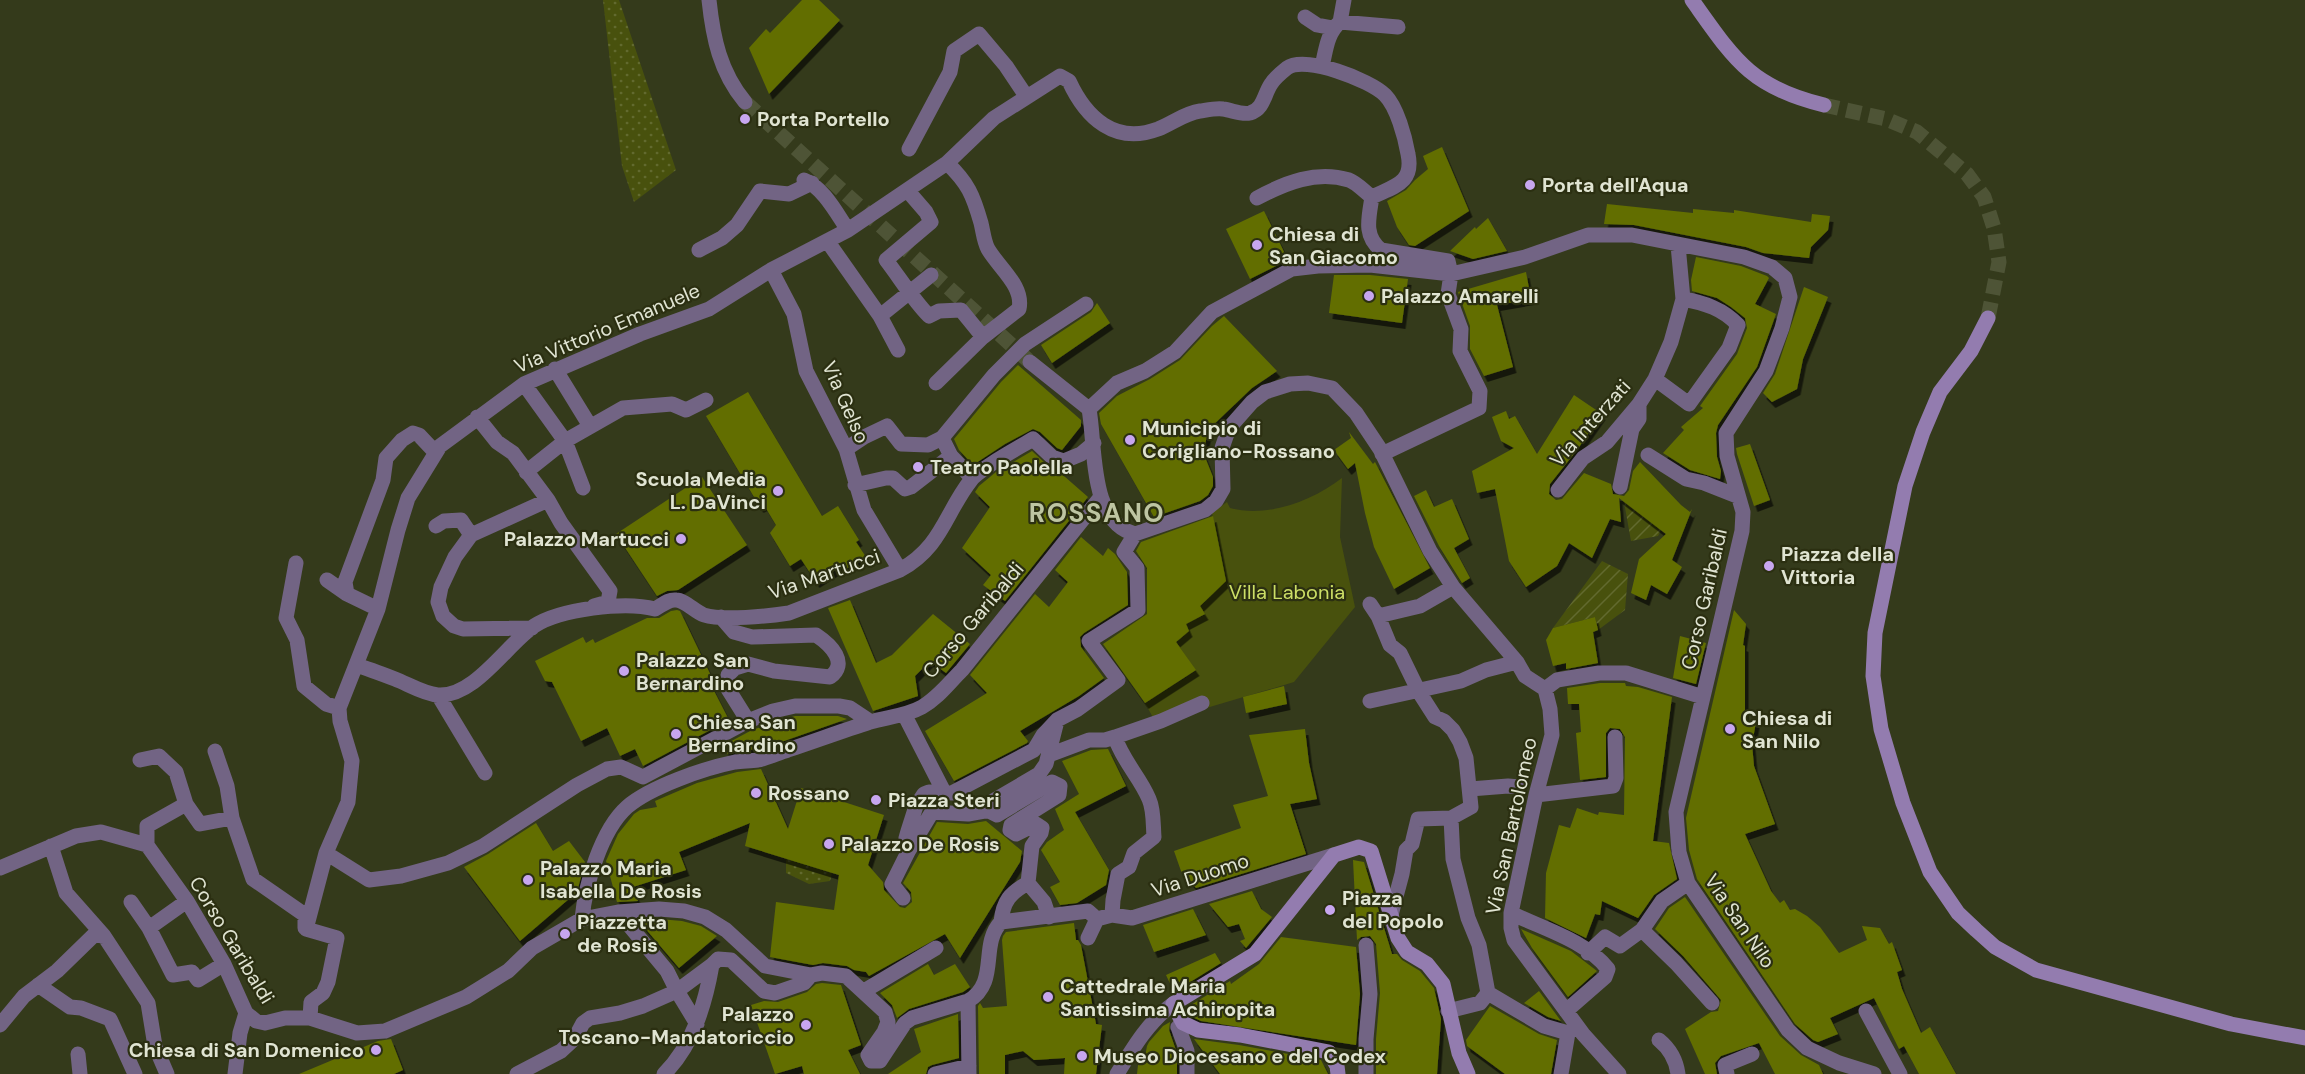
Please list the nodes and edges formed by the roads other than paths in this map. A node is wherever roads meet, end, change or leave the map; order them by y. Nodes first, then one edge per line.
1 (709, 0) edge
2 (1344, 0) edge
3 (1692, 0) edge
4 (1305, 17) dead end
5 (1336, 25) junction
6 (1398, 27) dead end
7 (1322, 66) junction
8 (1026, 96) junction
9 (745, 102) tunnel mouth
10 (1824, 105) tunnel mouth
11 (909, 149) dead end
12 (947, 163) junction
13 (812, 183) junction
14 (770, 184) dead end
15 (907, 190) junction
16 (1372, 197) junction
17 (1257, 198) dead end
18 (848, 230) junction
19 (828, 242) junction
20 (1678, 245) junction
21 (699, 250) dead end
22 (771, 270) junction
23 (1451, 273) junction
24 (930, 275) dead end
25 (912, 293) junction
26 (1683, 299) junction
27 (1086, 304) dead end
28 (880, 316) junction
29 (1988, 318) tunnel mouth
30 (983, 337) junction
31 (898, 351) dead end
32 (1030, 362) tunnel mouth
33 (555, 369) junction
34 (1656, 379) junction
35 (936, 383) dead end
36 (524, 384) junction
37 (706, 400) dead end
38 (1639, 404) junction
39 (1089, 409) junction
40 (477, 417) junction
41 (590, 426) junction
42 (942, 438) junction
43 (565, 441) junction
44 (1094, 443) junction
45 (846, 449) junction
46 (435, 452) junction
47 (1382, 454) junction
48 (1648, 455) dead end
49 (951, 456) junction
50 (526, 472) junction
51 (972, 478) junction
52 (855, 485) junction
53 (1620, 487) dead end
54 (583, 488) dead end
55 (1558, 490) dead end
56 (1737, 496) junction
57 (1100, 498) junction
58 (548, 500) junction
59 (436, 526) dead end
60 (1135, 534) junction
61 (471, 535) junction
62 (296, 563) dead end
63 (900, 570) junction
64 (327, 580) dead end
65 (1453, 587) junction
66 (347, 594) junction
67 (378, 609) junction
68 (579, 611) junction
69 (721, 617) junction
70 (532, 628) junction
71 (1517, 662) junction
72 (356, 665) junction
73 (1545, 689) junction
74 (1419, 692) junction
75 (438, 695) junction
76 (1703, 697) junction
77 (1370, 701) dead end
78 (1202, 703) dead end
79 (339, 708) junction
80 (904, 714) junction
81 (748, 720) junction
82 (1057, 720) junction
83 (871, 722) junction
84 (1115, 737) junction
85 (1615, 737) dead end
86 (215, 751) dead end
87 (1049, 755) junction
88 (140, 760) dead end
89 (485, 773) dead end
90 (1519, 787) dead end
91 (1470, 789) junction
92 (944, 792) junction
93 (1536, 795) junction
94 (186, 804) junction
95 (990, 810) junction
96 (232, 818) junction
97 (1451, 818) junction
98 (147, 845) junction
99 (51, 846) junction
100 (909, 850) junction
101 (326, 853) junction
102 (1334, 855) junction
103 (0, 868) edge
104 (1028, 883) junction
105 (1688, 883) junction
106 (903, 898) dead end
107 (187, 901) junction
108 (131, 902) dead end
109 (618, 912) junction
110 (1511, 913) junction
111 (1391, 915) junction
112 (1049, 917) junction
113 (1105, 917) junction
114 (582, 919) junction
115 (1001, 922) junction
116 (149, 928) junction
117 (306, 929) junction
118 (1642, 930) junction
119 (104, 936) junction
120 (1088, 938) dead end
121 (1366, 945) dead end
122 (936, 948) dead end
123 (1588, 953) junction
124 (224, 964) junction
125 (712, 965) junction
126 (811, 975) junction
127 (38, 985) junction
128 (676, 991) junction
129 (864, 991) junction
130 (1488, 993) junction
131 (968, 1001) junction
132 (1712, 1003) dead end
133 (1173, 1004) junction
134 (1448, 1011) junction
135 (1566, 1011) junction
136 (1866, 1011) dead end
137 (246, 1012) junction
138 (310, 1018) junction
139 (1183, 1023) junction
140 (697, 1024) junction
141 (0, 1025) edge
142 (1572, 1029) junction
143 (2305, 1038) edge
144 (1659, 1040) dead end
145 (78, 1054) dead end
146 (1752, 1054) dead end
147 (867, 1068) edge
148 (1842, 1068) edge
149 (969, 1070) edge
150 (131, 1073) edge
151 (80, 1074) edge
152 (167, 1074) edge
153 (235, 1074) edge
154 (517, 1074) edge
155 (664, 1074) edge
156 (935, 1074) edge
157 (1117, 1074) edge
158 (1187, 1074) edge
159 (1338, 1074) edge
160 (1366, 1074) edge
161 (1468, 1074) edge
162 (1561, 1074) edge
163 (1619, 1074) edge
164 (1678, 1074) edge
165 (1727, 1074) edge
166 (1874, 1074) edge
167 (1900, 1074) edge

1 - 9 street
2 - 5 street
3 - 10 main road
4 - 5 street
5 - 6 street
5 - 7 street
7 - 8 street, Via Vittorio Emanuele
7 - 16 street, Via Vittorio Emanuele
8 - 11 street
8 - 12 street, Via Vittorio Emanuele
12 - 15 street, Via Vittorio Emanuele
12 - 30 street
13 - 14 street
13 - 18 street
13 - 21 street
15 - 18 street, Via Vittorio Emanuele
15 - 25 street
16 - 17 street
16 - 23 street
18 - 19 street, Via Vittorio Emanuele
19 - 22 street, Via Vittorio Emanuele
19 - 28 street
20 - 23 street, Corso Garibaldi
20 - 26 street, Via Interzati
20 - 56 street, Corso Garibaldi
22 - 33 street, Via Vittorio Emanuele
22 - 45 street, Via Gelso
23 - 39 street, Corso Garibaldi
23 - 47 street
24 - 25 street
25 - 28 street
25 - 30 street
26 - 34 street, Via Interzati
26 - 34 street
27 - 42 street
28 - 31 street
29 - 143 main road
30 - 35 street
32 - 39 street
33 - 36 street, Via Vittorio Emanuele
33 - 41 street
34 - 38 street, Via Interzati
36 - 40 street, Via Vittorio Emanuele
36 - 43 street
37 - 41 street
38 - 53 street
38 - 55 street, Via Interzati
39 - 44 street
40 - 46 street, Via Vittorio Emanuele
40 - 50 street
41 - 43 street
42 - 45 street
42 - 49 street
43 - 50 street
43 - 54 street
44 - 51 street, Via Martucci
44 - 57 street
45 - 52 street, Via Gelso
46 - 66 street
46 - 67 street, Via Vittorio Emanuele
47 - 60 street
47 - 65 street
48 - 56 street
49 - 51 street
49 - 52 street
50 - 58 street
51 - 63 street, Via Martucci
52 - 63 street, Via Gelso
56 - 76 street, Corso Garibaldi
57 - 60 street
57 - 80 street, Corso Garibaldi
58 - 61 street
58 - 68 street
59 - 61 street
60 - 82 street
61 - 70 street
62 - 79 street
63 - 69 street, Via Martucci
64 - 66 street
65 - 71 street
65 - 74 street
66 - 67 street
67 - 72 street, Via Vittorio Emanuele
68 - 69 street, Via Martucci
68 - 70 street, Via Martucci
69 - 81 street
70 - 75 street, Via Martucci
71 - 73 street
71 - 74 street
72 - 75 street
72 - 79 street, Via Vittorio Emanuele
73 - 76 street
73 - 93 street, Via San Bartolomeo
74 - 77 street
74 - 91 street
75 - 89 street
76 - 105 street, Via San Nilo
78 - 84 street
79 - 101 street
80 - 83 street, Corso Garibaldi
80 - 92 street
81 - 83 street
81 - 101 street
82 - 87 street
82 - 92 street
83 - 114 street, Corso Garibaldi
84 - 87 street
84 - 113 street
85 - 93 street
86 - 96 street
87 - 95 street
88 - 94 street
90 - 91 street
91 - 97 street
92 - 100 street
93 - 110 street, Via San Bartolomeo
94 - 96 street
94 - 98 street
95 - 100 street
95 - 104 street
96 - 117 street
97 - 111 street
97 - 130 street
98 - 99 street
98 - 107 street, Corso Garibaldi
99 - 103 street
99 - 119 street
100 - 106 street
101 - 117 street
102 - 111 main road
102 - 113 street, Via Duomo
102 - 133 main road
104 - 112 street
104 - 115 street
105 - 118 street
105 - 148 street, Via San Nilo
107 - 116 street
107 - 124 street, Corso Garibaldi
108 - 116 street
109 - 114 street
109 - 126 street
109 - 128 street
110 - 123 street
110 - 135 street, Via San Bartolomeo
111 - 134 main road
112 - 113 street, Via Duomo
112 - 115 street
113 - 120 street
114 - 138 street
115 - 131 street
116 - 124 street
117 - 138 street
118 - 123 street
118 - 132 street
119 - 127 street
119 - 152 street
121 - 160 street
122 - 129 street
123 - 135 street
124 - 137 street, Corso Garibaldi
125 - 126 street
125 - 128 street
125 - 140 street
126 - 129 street
127 - 141 street
127 - 150 street
128 - 140 street
128 - 154 street
129 - 147 street
130 - 134 street
130 - 142 street
131 - 147 street
131 - 149 street
133 - 139 main road
133 - 157 street
134 - 161 main road
135 - 142 street, Via San Bartolomeo
136 - 167 street
137 - 138 street, Corso Garibaldi
137 - 153 street
139 - 158 street
139 - 159 main road
140 - 155 street
142 - 162 street
142 - 163 street, Via San Bartolomeo
144 - 164 street
145 - 151 street
146 - 165 street
148 - 166 street, Via San Nilo
149 - 156 street

